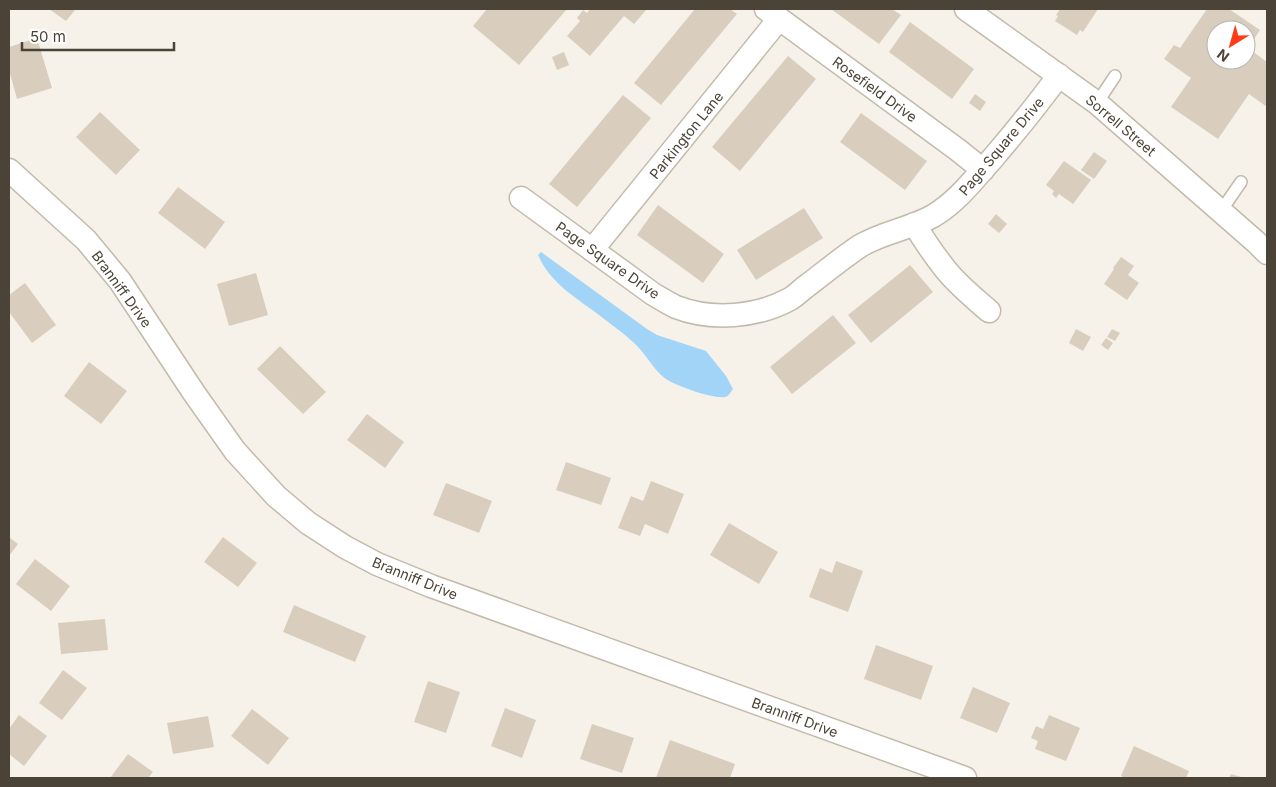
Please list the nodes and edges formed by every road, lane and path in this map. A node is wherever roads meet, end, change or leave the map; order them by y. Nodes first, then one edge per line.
1 (966, 9) edge
2 (773, 14) edge
3 (1059, 75) junction
4 (1115, 76) dead end
5 (1098, 103) junction
6 (9, 170) edge
7 (983, 170) junction
8 (1241, 182) dead end
9 (521, 198) dead end
10 (1221, 211) junction
11 (914, 224) junction
12 (592, 250) junction
13 (1267, 253) edge
14 (989, 311) dead end
15 (913, 769) edge
16 (965, 778) edge

1 - 3 street, Sorrell Street
2 - 7 street, Rosefield Drive
2 - 12 street, Parkington Lane
3 - 5 street, Sorrell Street
3 - 7 street, Page Square Drive
4 - 5 lane
5 - 10 street, Sorrell Street
6 - 15 street, Branniff Drive
7 - 11 street, Page Square Drive
8 - 10 lane
9 - 12 street, Page Square Drive
10 - 13 street, Sorrell Street
11 - 12 street, Page Square Drive
11 - 14 street
15 - 16 street, Branniff Drive

